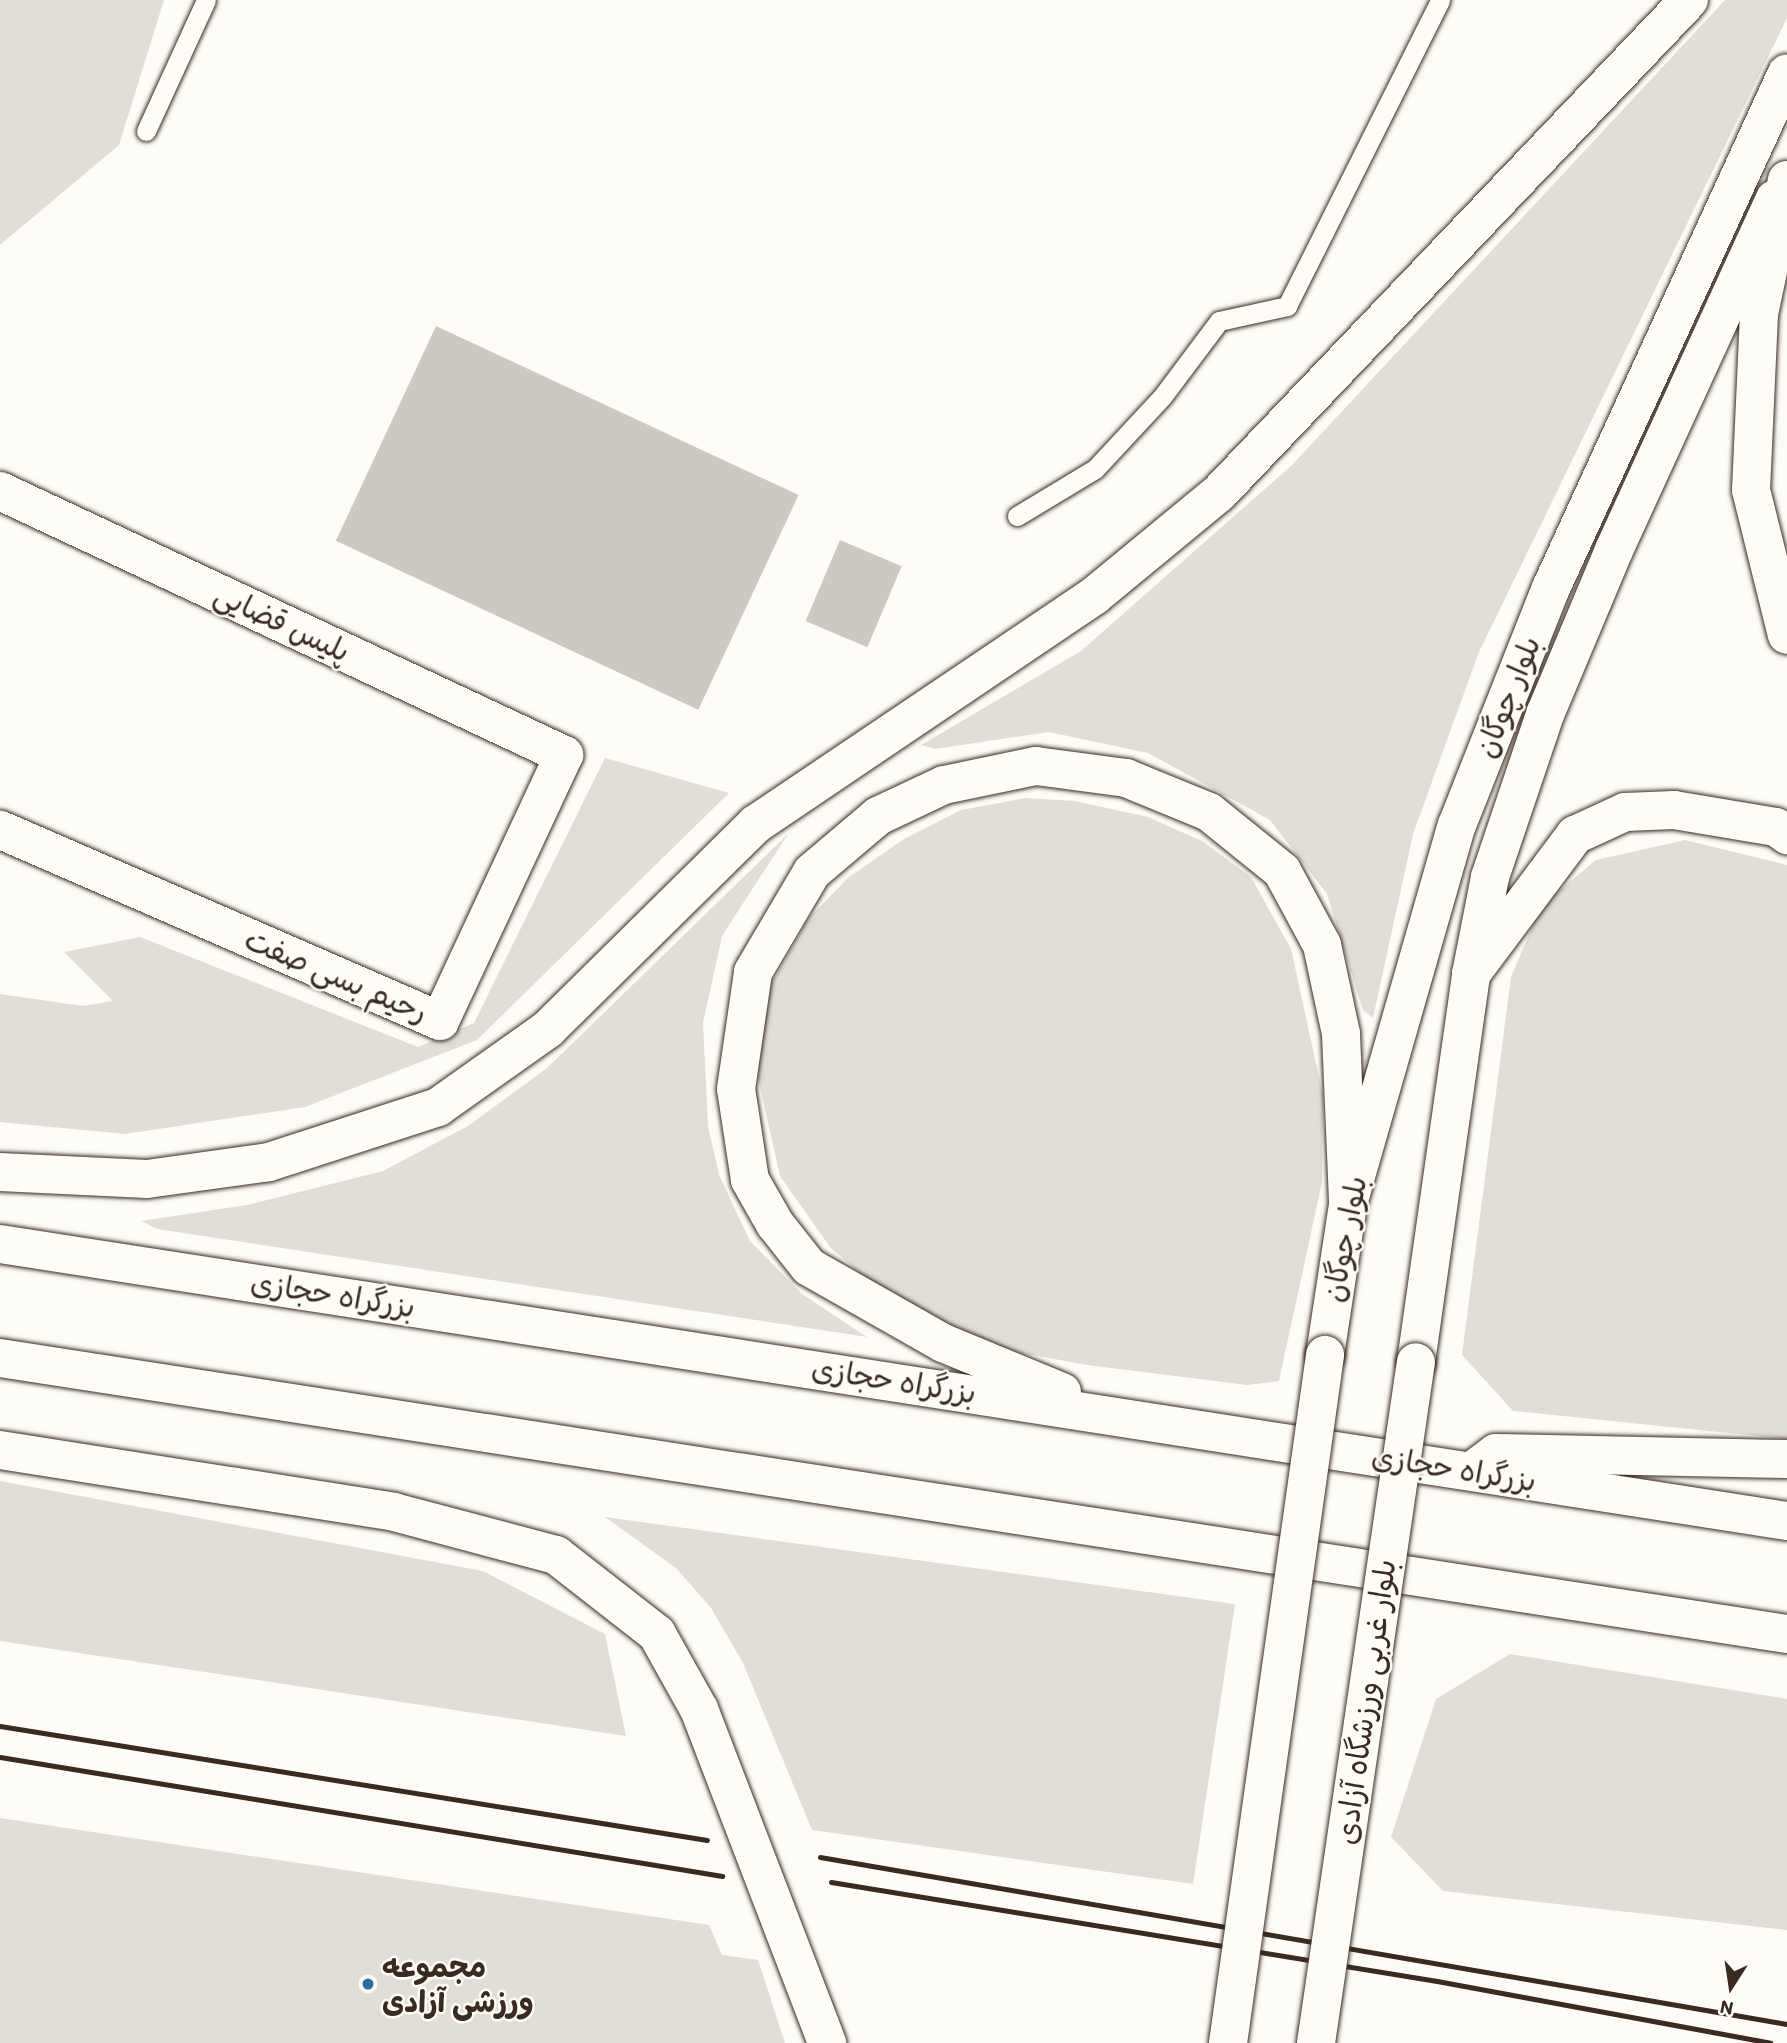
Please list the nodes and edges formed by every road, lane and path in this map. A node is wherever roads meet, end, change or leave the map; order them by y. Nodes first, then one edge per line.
1 (206, 0) edge
2 (1440, 0) edge
3 (1689, 0) edge
4 (1787, 73) edge
5 (146, 131) dead end
6 (1787, 172) edge
7 (1787, 180) edge
8 (0, 491) edge
9 (1017, 516) dead end
10 (1787, 635) edge
11 (564, 755) joint
12 (0, 830) edge
13 (1787, 835) edge
14 (1471, 974) junction
15 (0, 1172) edge
16 (1348, 1204) junction
17 (0, 1244) edge
18 (0, 1358) edge
19 (1416, 1362) joint
20 (1129, 1417) junction
21 (0, 1450) edge
22 (1787, 1459) edge
23 (1471, 1472) junction
24 (1787, 1521) edge
25 (1787, 1634) edge
26 (827, 2043) edge
27 (1228, 2043) edge
28 (1316, 2043) edge

1 - 5 lane
2 - 9 lane
3 - 15 main road
4 - 16 main road, بلوار چوگان
6 - 14 main road, بلوار چوگان
7 - 10 main road
8 - 11 main road, پلیس قضایی
11 - 12 main road, رحیم بسی صفت
13 - 14 main road
14 - 19 main road, بلوار چوگان
16 - 20 main road
16 - 27 main road, بلوار چوگان, bridge
17 - 20 main road, بزرگراه حجازی
18 - 25 main road
19 - 28 main road, بلوار غربی ورزشگاه آزادی, bridge
20 - 23 main road, بزرگراه حجازی
21 - 26 main road
22 - 23 main road
23 - 24 main road, بزرگراه حجازی

